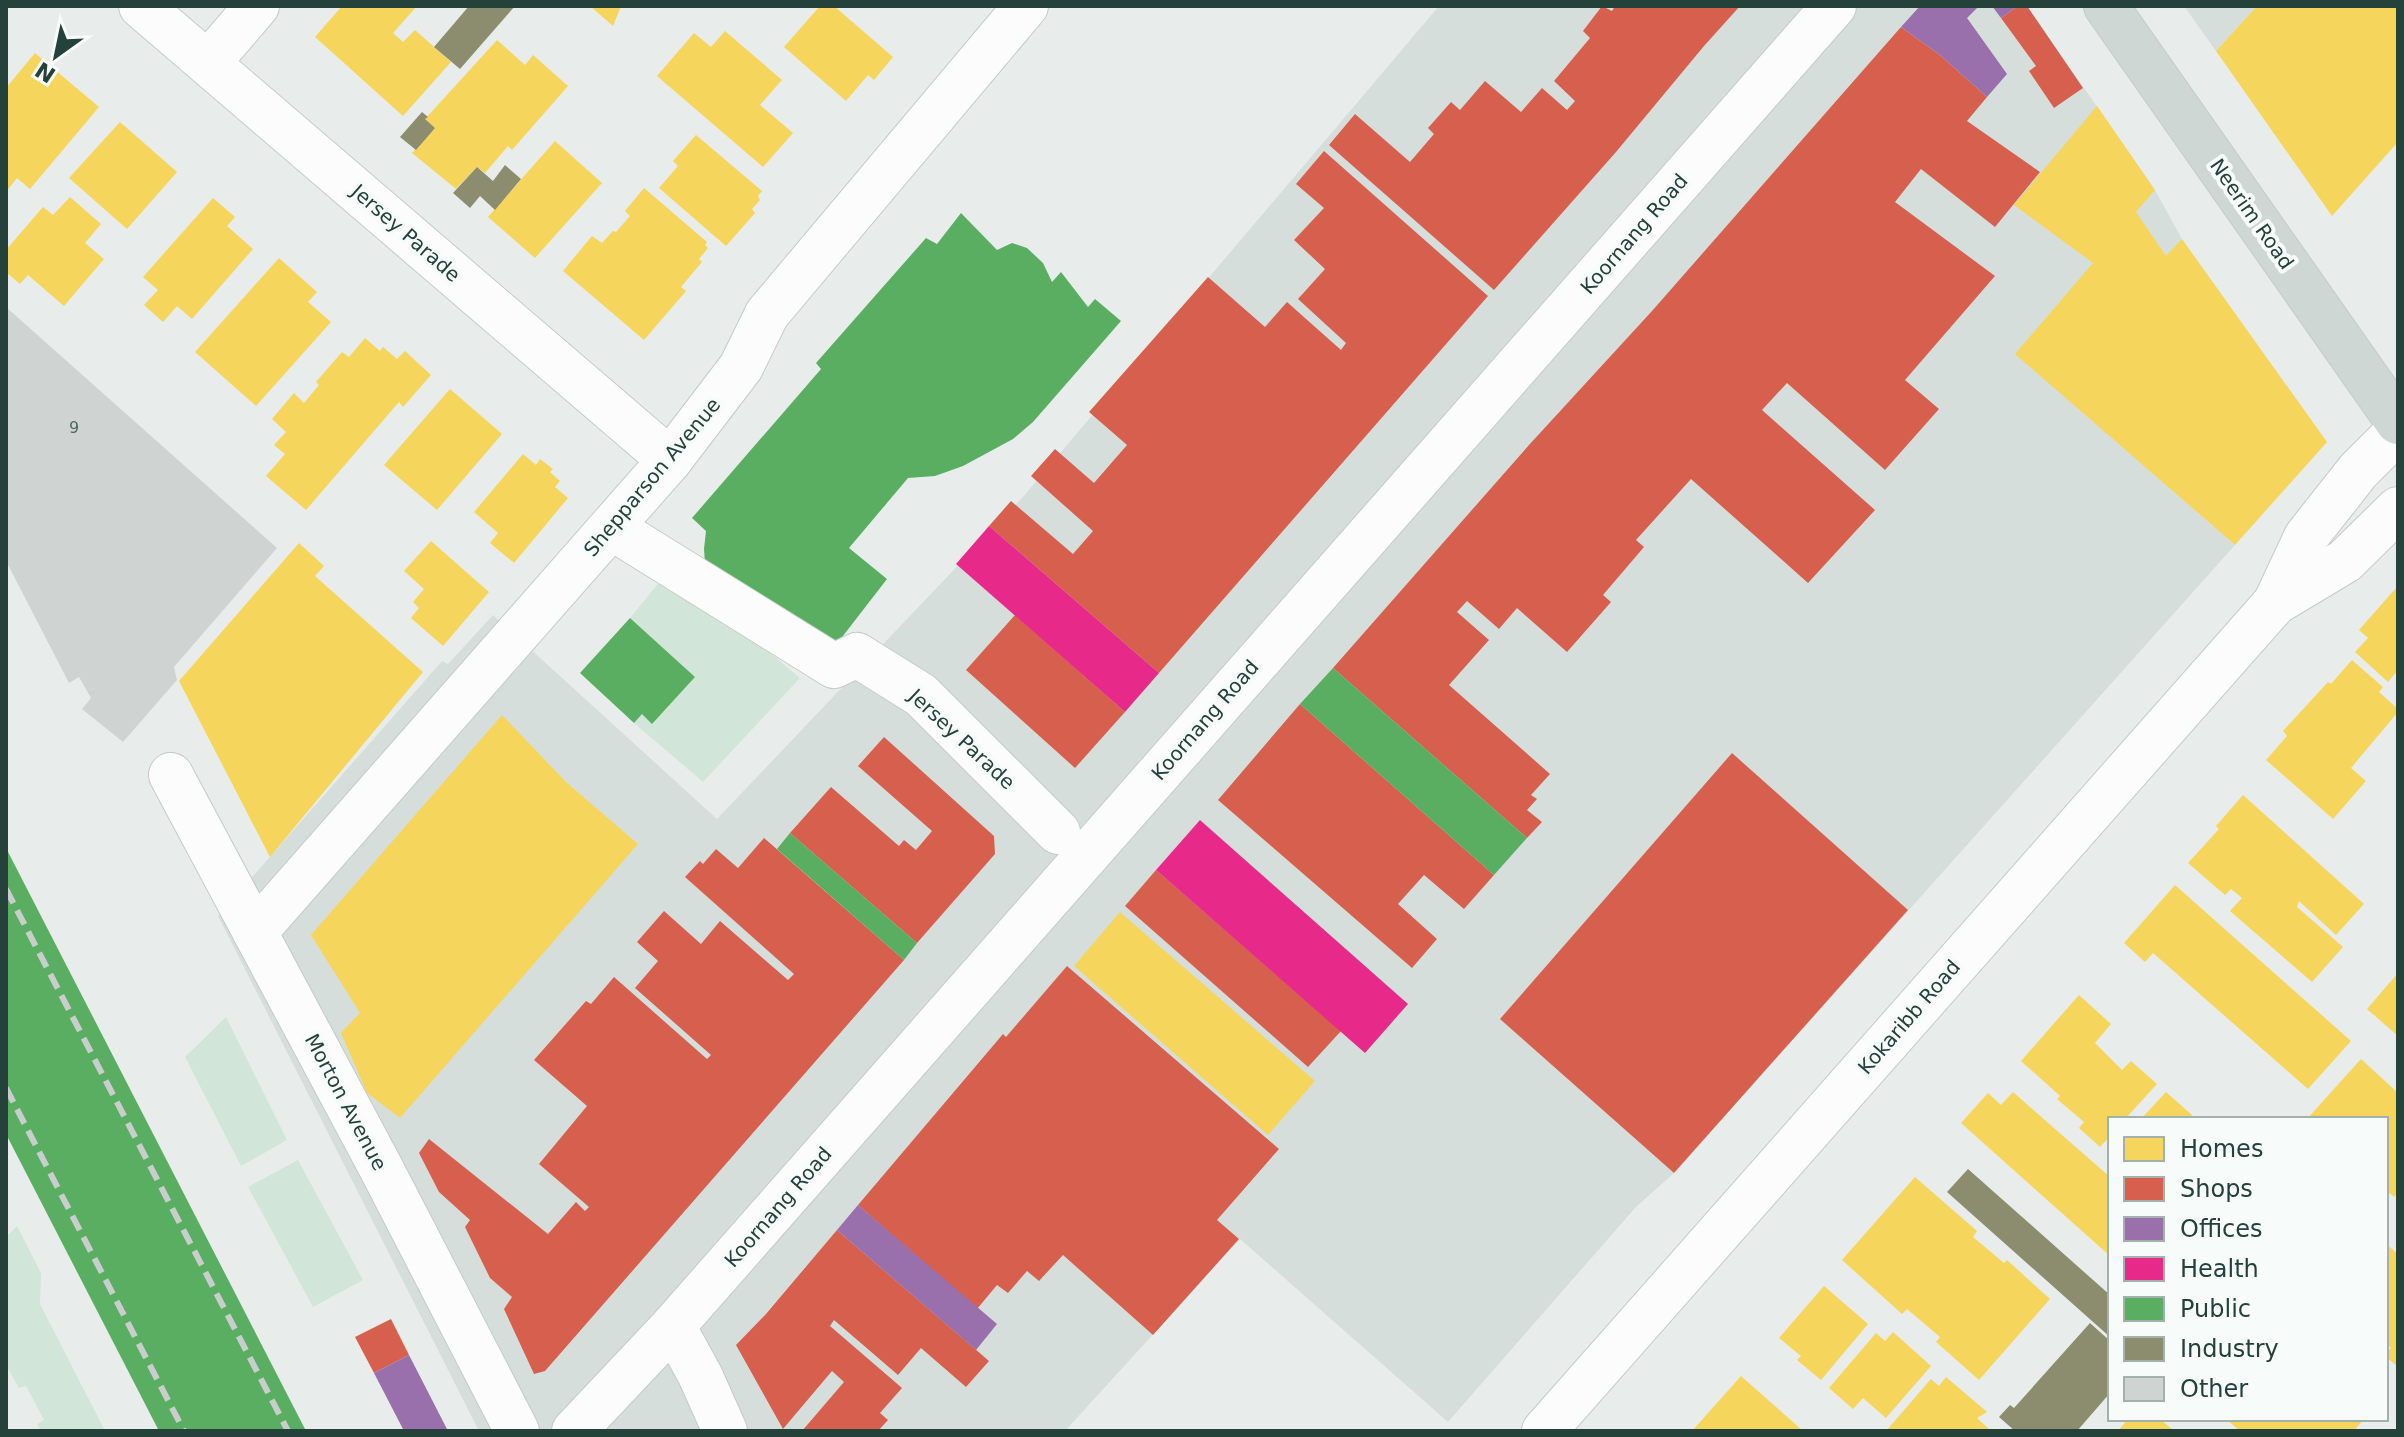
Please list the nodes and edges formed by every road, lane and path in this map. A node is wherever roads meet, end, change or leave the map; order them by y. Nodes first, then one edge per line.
1 (141, 6) edge
2 (257, 6) edge
3 (1026, 6) edge
4 (1834, 6) edge
5 (2106, 6) edge
6 (208, 63) junction
7 (2398, 422) edge
8 (2398, 431) edge
9 (670, 460) junction
10 (2398, 509) edge
11 (612, 528) junction
12 (2275, 603) junction
13 (171, 775) dead end
14 (1058, 832) dead end
15 (255, 932) junction
16 (673, 1326) junction
17 (517, 1431) edge
18 (574, 1431) edge
19 (725, 1431) edge
20 (1544, 1431) edge

1 - 6 street, Jersey Parade
2 - 6 street
3 - 9 street, Shepparson Avenue
4 - 16 street, Koornang Road
5 - 7 main road, Neerim Road
6 - 9 street, Jersey Parade
8 - 12 street, Kokaribb Road
9 - 11 street, Shepparson Avenue
10 - 12 street, Kokaribb Road
11 - 14 street, Jersey Parade
11 - 15 street, Shepparson Avenue
12 - 20 street, Kokaribb Road
13 - 15 street, Morton Avenue
15 - 17 street, Morton Avenue
16 - 18 street, Koornang Road
16 - 19 street

